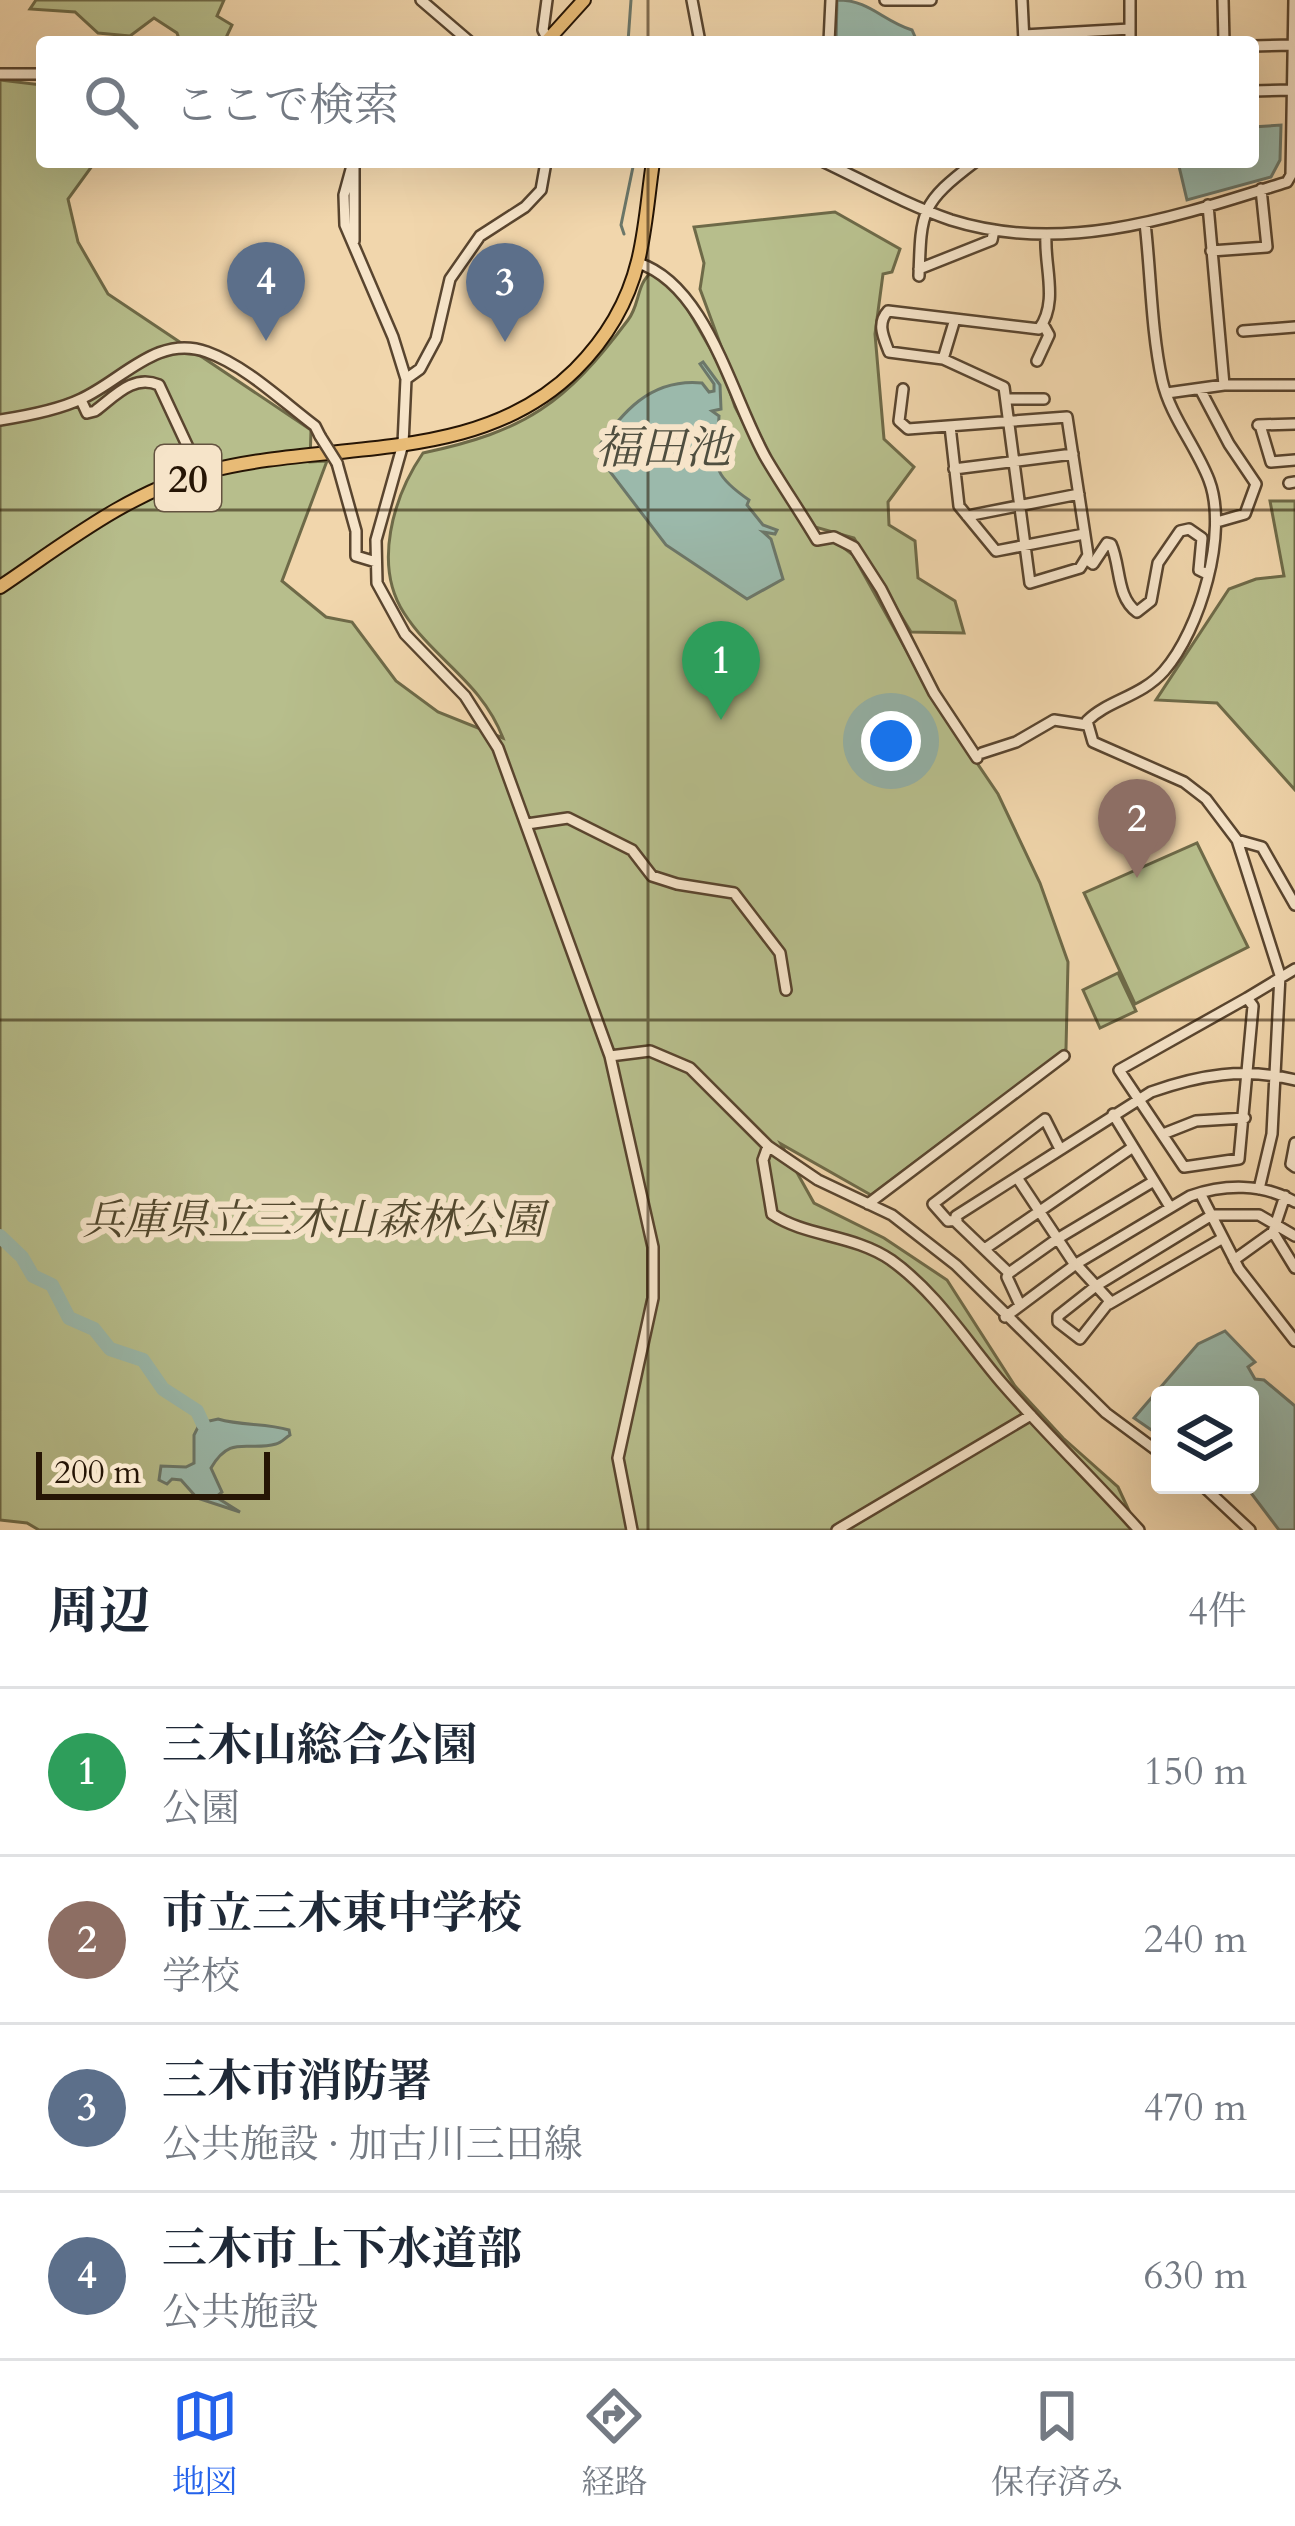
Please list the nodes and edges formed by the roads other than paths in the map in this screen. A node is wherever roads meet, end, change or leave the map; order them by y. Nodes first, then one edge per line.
1 (421, 0) edge
2 (547, 0) edge
3 (584, 0) edge
4 (692, 0) edge
5 (831, 0) edge
6 (885, 0) edge
7 (927, 0) edge
8 (1022, 0) edge
9 (1130, 0) edge
10 (1223, 0) edge
11 (1294, 0) edge
12 (1294, 19) edge
13 (1130, 29) junction
14 (463, 36) edge
15 (545, 36) edge
16 (552, 36) edge
17 (699, 36) edge
18 (829, 36) edge
19 (1024, 36) edge
20 (1056, 36) edge
21 (1130, 36) edge
22 (1224, 36) edge
23 (1293, 45) edge
24 (1259, 46) edge
25 (0, 74) edge
26 (36, 74) edge
27 (1291, 90) junction
28 (1259, 91) edge
29 (352, 168) edge
30 (545, 168) edge
31 (652, 168) edge
32 (838, 168) edge
33 (968, 168) edge
34 (1293, 183) edge
35 (1261, 189) junction
36 (1208, 205) junction
37 (926, 210) junction
38 (1145, 223) junction
39 (994, 230) junction
40 (1046, 236) junction
41 (1211, 251) junction
42 (638, 263) junction
43 (955, 319) junction
44 (1044, 326) junction
45 (1295, 327) edge
46 (1243, 331) dead end
47 (943, 359) junction
48 (1037, 361) dead end
49 (406, 379) junction
50 (1224, 385) junction
51 (1295, 386) edge
52 (903, 389) dead end
53 (1201, 389) junction
54 (1166, 393) junction
55 (81, 400) junction
56 (1006, 400) junction
57 (1044, 400) dead end
58 (0, 420) edge
59 (1009, 422) junction
60 (1295, 424) edge
61 (950, 426) junction
62 (403, 444) junction
63 (1073, 454) junction
64 (1295, 460) edge
65 (1014, 462) junction
66 (954, 469) junction
67 (200, 473) junction
68 (1078, 494) junction
69 (1019, 504) junction
70 (967, 516) junction
71 (1217, 522) junction
72 (1084, 534) junction
73 (1025, 546) junction
74 (1086, 560) junction
75 (376, 562) junction
76 (1208, 574) junction
77 (0, 587) edge
78 (1087, 725) junction
79 (526, 824) junction
80 (1237, 839) junction
81 (1295, 905) edge
82 (1295, 969) edge
83 (1280, 977) junction
84 (786, 990) dead end
85 (1246, 998) junction
86 (610, 1056) junction
87 (1064, 1056) dead end
88 (1249, 1074) junction
89 (1276, 1076) junction
90 (1295, 1080) edge
91 (1137, 1099) junction
92 (1113, 1114) junction
93 (1245, 1118) junction
94 (1163, 1134) junction
95 (1295, 1143) edge
96 (768, 1146) junction
97 (1133, 1147) junction
98 (1060, 1149) junction
99 (1295, 1167) edge
100 (1018, 1179) junction
101 (1154, 1180) junction
102 (1259, 1190) junction
103 (1200, 1192) junction
104 (1290, 1199) edge
105 (868, 1204) junction
106 (1170, 1207) junction
107 (1039, 1209) junction
108 (1212, 1215) junction
109 (957, 1220) junction
110 (1273, 1227) junction
111 (1295, 1236) edge
112 (1057, 1238) junction
113 (1223, 1238) junction
114 (986, 1248) junction
115 (1234, 1260) junction
116 (1076, 1265) junction
117 (1295, 1268) edge
118 (1009, 1273) junction
119 (1096, 1286) junction
120 (1109, 1304) junction
121 (1020, 1305) junction
122 (1005, 1317) junction
123 (1295, 1341) edge
124 (1031, 1414) junction
125 (1151, 1446) edge
126 (1212, 1494) edge
127 (632, 1530) edge
128 (837, 1530) edge
129 (1139, 1530) edge
130 (1250, 1530) edge

1 - 14 street
2 - 15 street
3 - 16 main road
4 - 17 street
5 - 18 street
6 - 7 street
8 - 19 street
9 - 13 street
10 - 22 street
11 - 12 street
12 - 23 street
13 - 20 street
13 - 21 street
23 - 24 street
23 - 27 street
25 - 26 street
27 - 28 street
27 - 34 street
29 - 49 street
30 - 49 street
31 - 42 main road, 20
32 - 37 street
33 - 37 street
34 - 35 street
35 - 36 street
35 - 41 street
36 - 38 street
36 - 41 street
37 - 39 street
37 - 39 street
38 - 40 street
38 - 54 street
39 - 40 street
40 - 44 street
41 - 50 street
42 - 62 main road, 20
42 - 78 street
43 - 44 street
43 - 47 street
43 - 47 street
44 - 48 street
45 - 46 street
47 - 56 street
49 - 62 street
50 - 51 street
50 - 53 street
52 - 61 street
53 - 54 street
53 - 71 street
54 - 71 street
55 - 58 street
55 - 67 street
55 - 75 street, bridge
56 - 57 street
56 - 59 street
59 - 61 street
59 - 63 street
59 - 65 street
60 - 64 street
61 - 66 street
62 - 67 main road, 20
62 - 75 street
63 - 65 street
63 - 68 street
65 - 66 street
65 - 69 street
66 - 70 street
67 - 77 main road, 20
68 - 69 street
68 - 72 street
69 - 70 street
69 - 73 street
70 - 73 street
71 - 76 street
72 - 73 street
72 - 74 street
73 - 74 street
74 - 76 street
75 - 79 street
76 - 78 street
78 - 80 street
79 - 84 street
79 - 86 street
80 - 81 street
80 - 83 street
82 - 83 street
83 - 85 street
83 - 89 street
85 - 88 street
85 - 91 street
86 - 96 street
86 - 127 street
87 - 105 street
88 - 89 street
88 - 91 street
88 - 93 street
89 - 90 street
89 - 102 street
91 - 92 street
91 - 94 street
92 - 97 street
92 - 98 street
93 - 94 street
93 - 94 street
95 - 99 street
96 - 105 street
96 - 124 street
97 - 101 street
97 - 107 street
98 - 100 street
98 - 109 street
100 - 107 street
100 - 109 street
101 - 106 street
101 - 112 street
102 - 103 street
102 - 104 street
103 - 106 street
103 - 108 street
104 - 110 street
105 - 122 street
106 - 116 street
107 - 112 street
107 - 114 street
108 - 110 street
108 - 113 street
108 - 119 street
109 - 114 street
110 - 111 street
110 - 115 street
110 - 117 street
112 - 116 street
112 - 118 street
113 - 115 street
113 - 120 street
114 - 118 street
115 - 123 street
116 - 119 street
116 - 121 street
118 - 121 street
119 - 120 street
119 - 120 street
121 - 122 street
122 - 125 street
124 - 128 street
124 - 129 street
126 - 130 street

